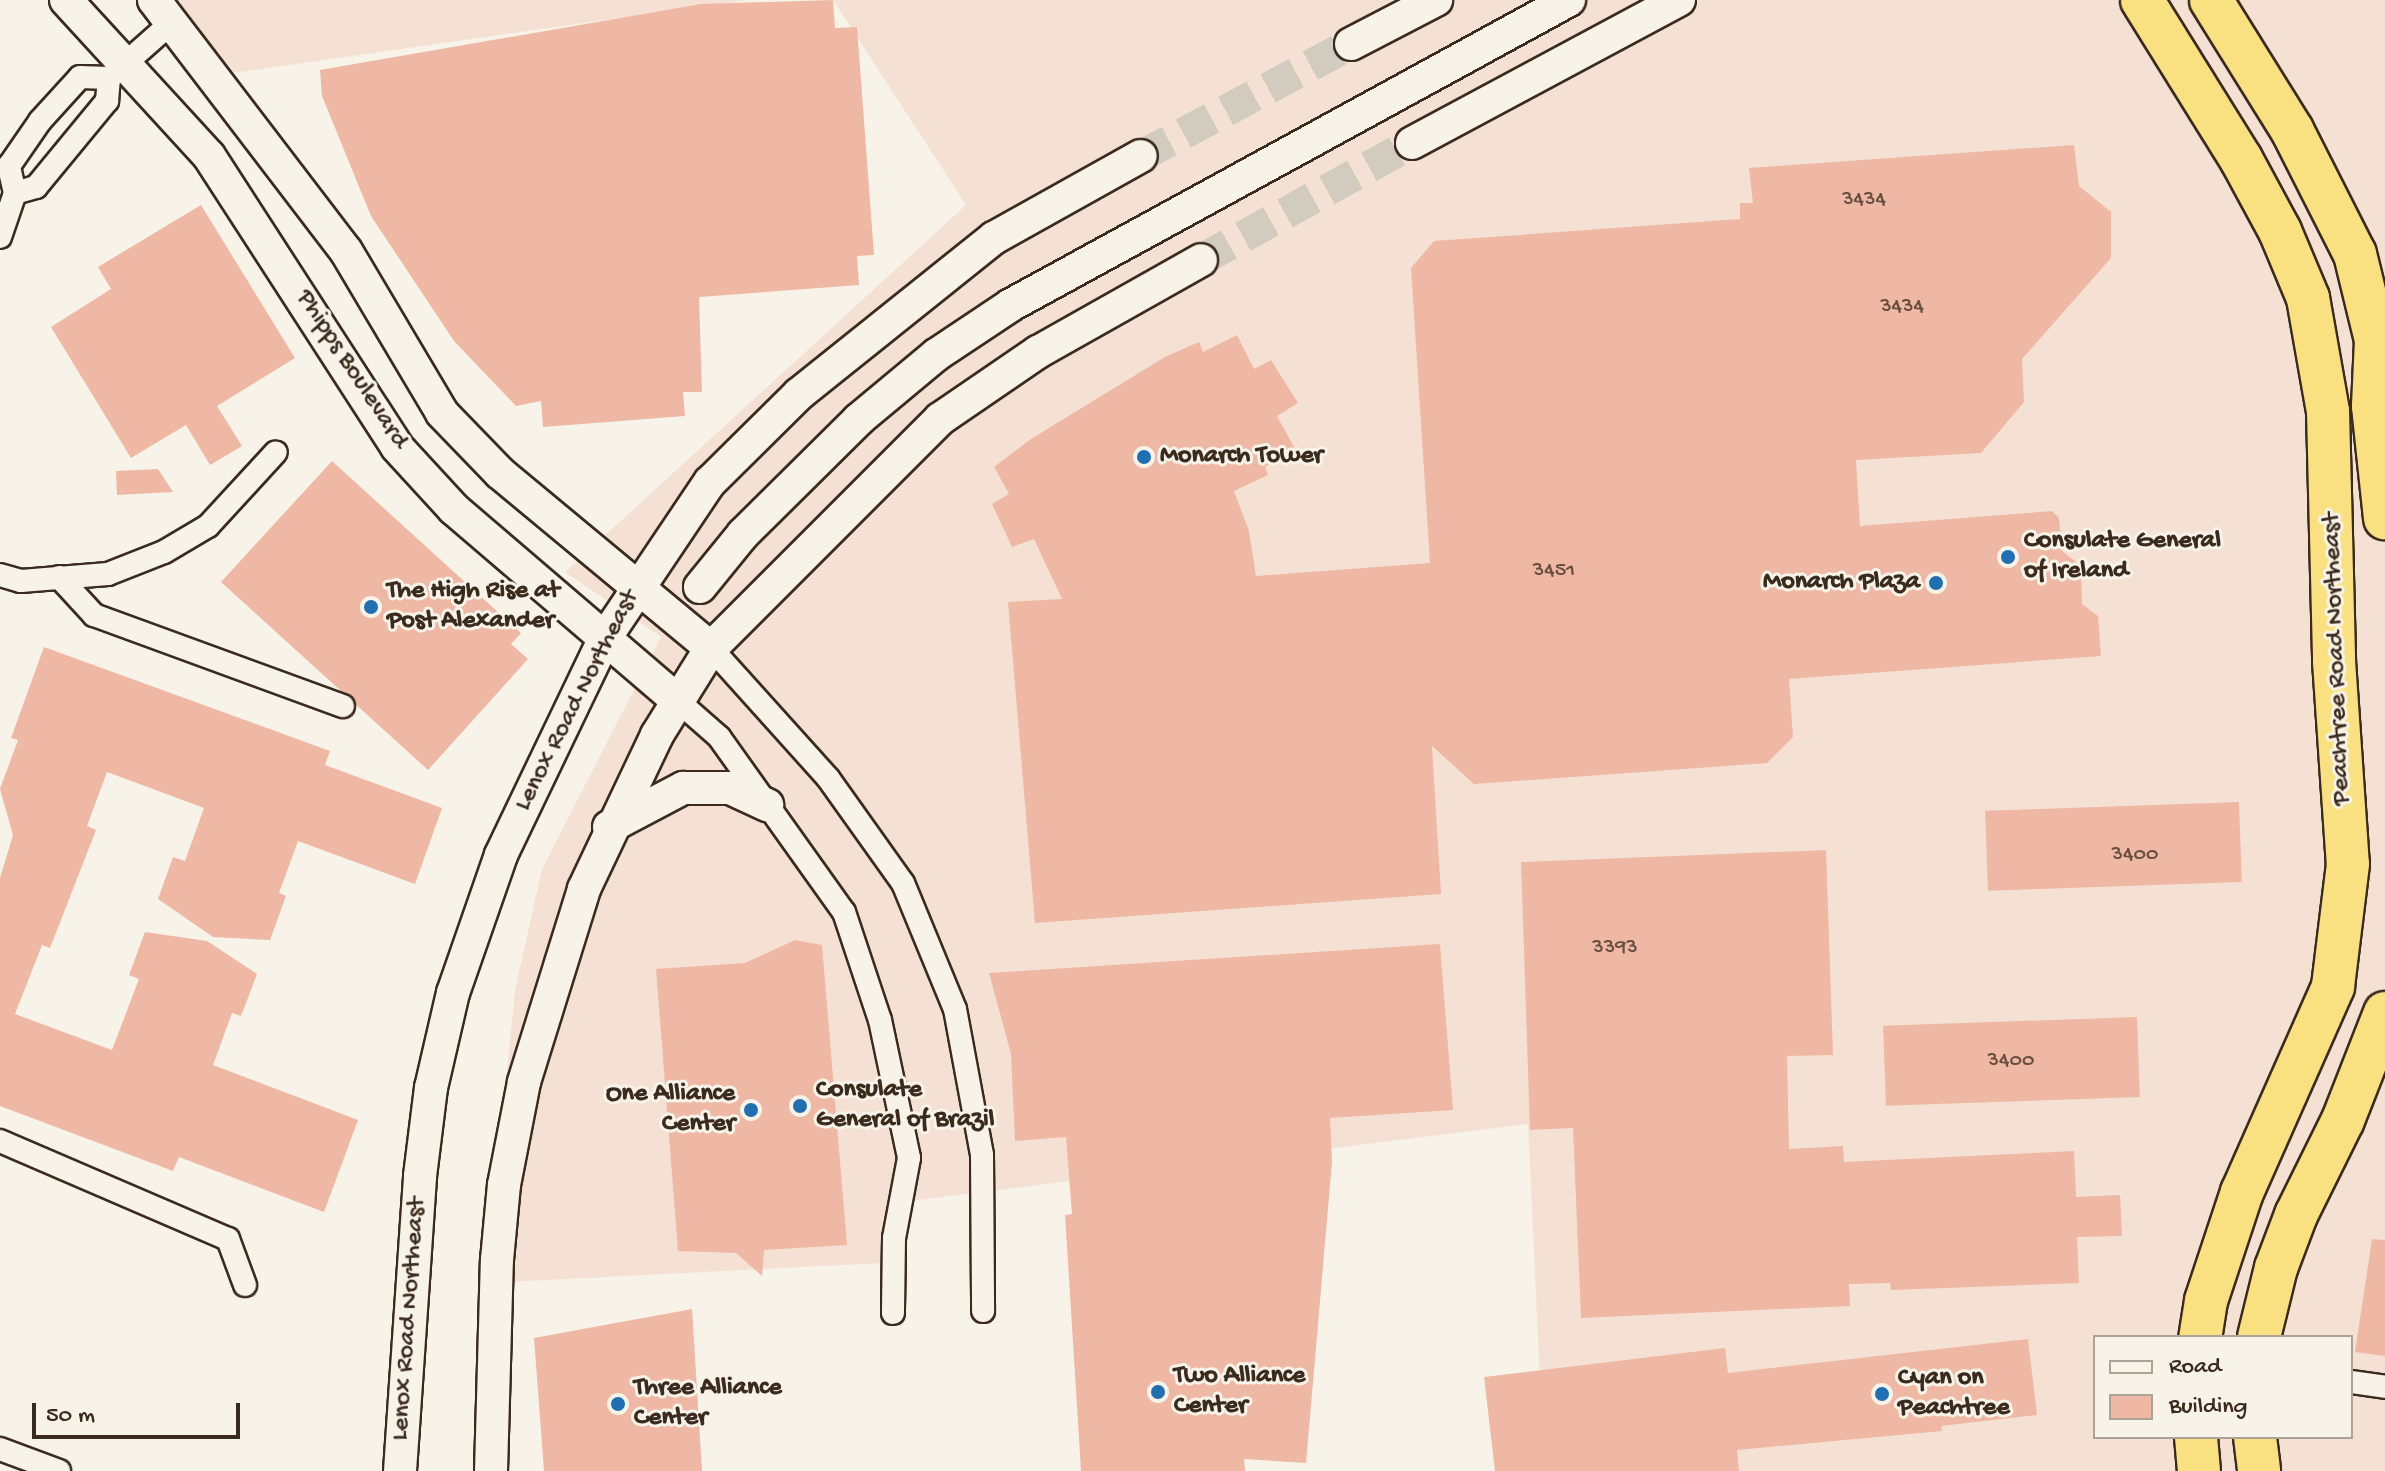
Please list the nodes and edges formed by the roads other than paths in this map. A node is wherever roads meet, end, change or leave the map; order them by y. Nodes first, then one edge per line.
1 (66, 0) edge
2 (1436, 0) edge
3 (1569, 0) edge
4 (1679, 0) edge
5 (2142, 0) edge
6 (2211, 0) edge
7 (163, 11) edge
8 (1351, 44) tunnel mouth
9 (116, 71) junction
10 (1412, 143) tunnel mouth
11 (1141, 156) tunnel mouth
12 (15, 193) junction
13 (0, 237) edge
14 (1201, 260) tunnel mouth
15 (276, 452) dead end
16 (2385, 518) edge
17 (0, 575) edge
18 (59, 577) junction
19 (638, 583) junction
20 (700, 587) junction
21 (605, 638) junction
22 (711, 648) junction
23 (678, 701) junction
24 (343, 706) dead end
25 (767, 805) junction
26 (609, 827) junction
27 (2385, 1013) edge
28 (0, 1141) edge
29 (245, 1285) dead end
30 (983, 1311) dead end
31 (893, 1313) dead end
32 (2200, 1335) edge
33 (2259, 1335) edge
34 (2353, 1382) edge
35 (2385, 1387) edge
36 (2196, 1439) edge
37 (2255, 1439) edge
38 (0, 1449) edge
39 (59, 1471) edge
40 (400, 1471) edge
41 (491, 1471) edge
42 (2199, 1471) edge
43 (2259, 1471) edge

1 - 9 main road, Phipps Boulevard
2 - 8 main road
3 - 20 main road
4 - 10 main road
5 - 32 highway, Peachtree Road Northeast
6 - 16 highway, Peachtree Road Northeast
7 - 9 street
7 - 19 main road, Phipps Boulevard
9 - 12 street
9 - 12 street
9 - 21 main road, Phipps Boulevard
11 - 19 main road, Lenox Road Northeast
12 - 13 street
14 - 22 main road
15 - 18 street
17 - 18 street
18 - 24 street
19 - 20 main road
19 - 21 main road, Lenox Road Northeast
19 - 22 main road, Phipps Boulevard
20 - 22 main road
21 - 23 main road, Phipps Boulevard
21 - 40 main road, Lenox Road Northeast
22 - 23 main road
22 - 30 street
23 - 25 street
23 - 26 main road
25 - 26 main road
25 - 31 street
26 - 41 main road
27 - 33 highway
28 - 29 street
34 - 35 street
36 - 42 highway
37 - 43 highway
38 - 39 street

